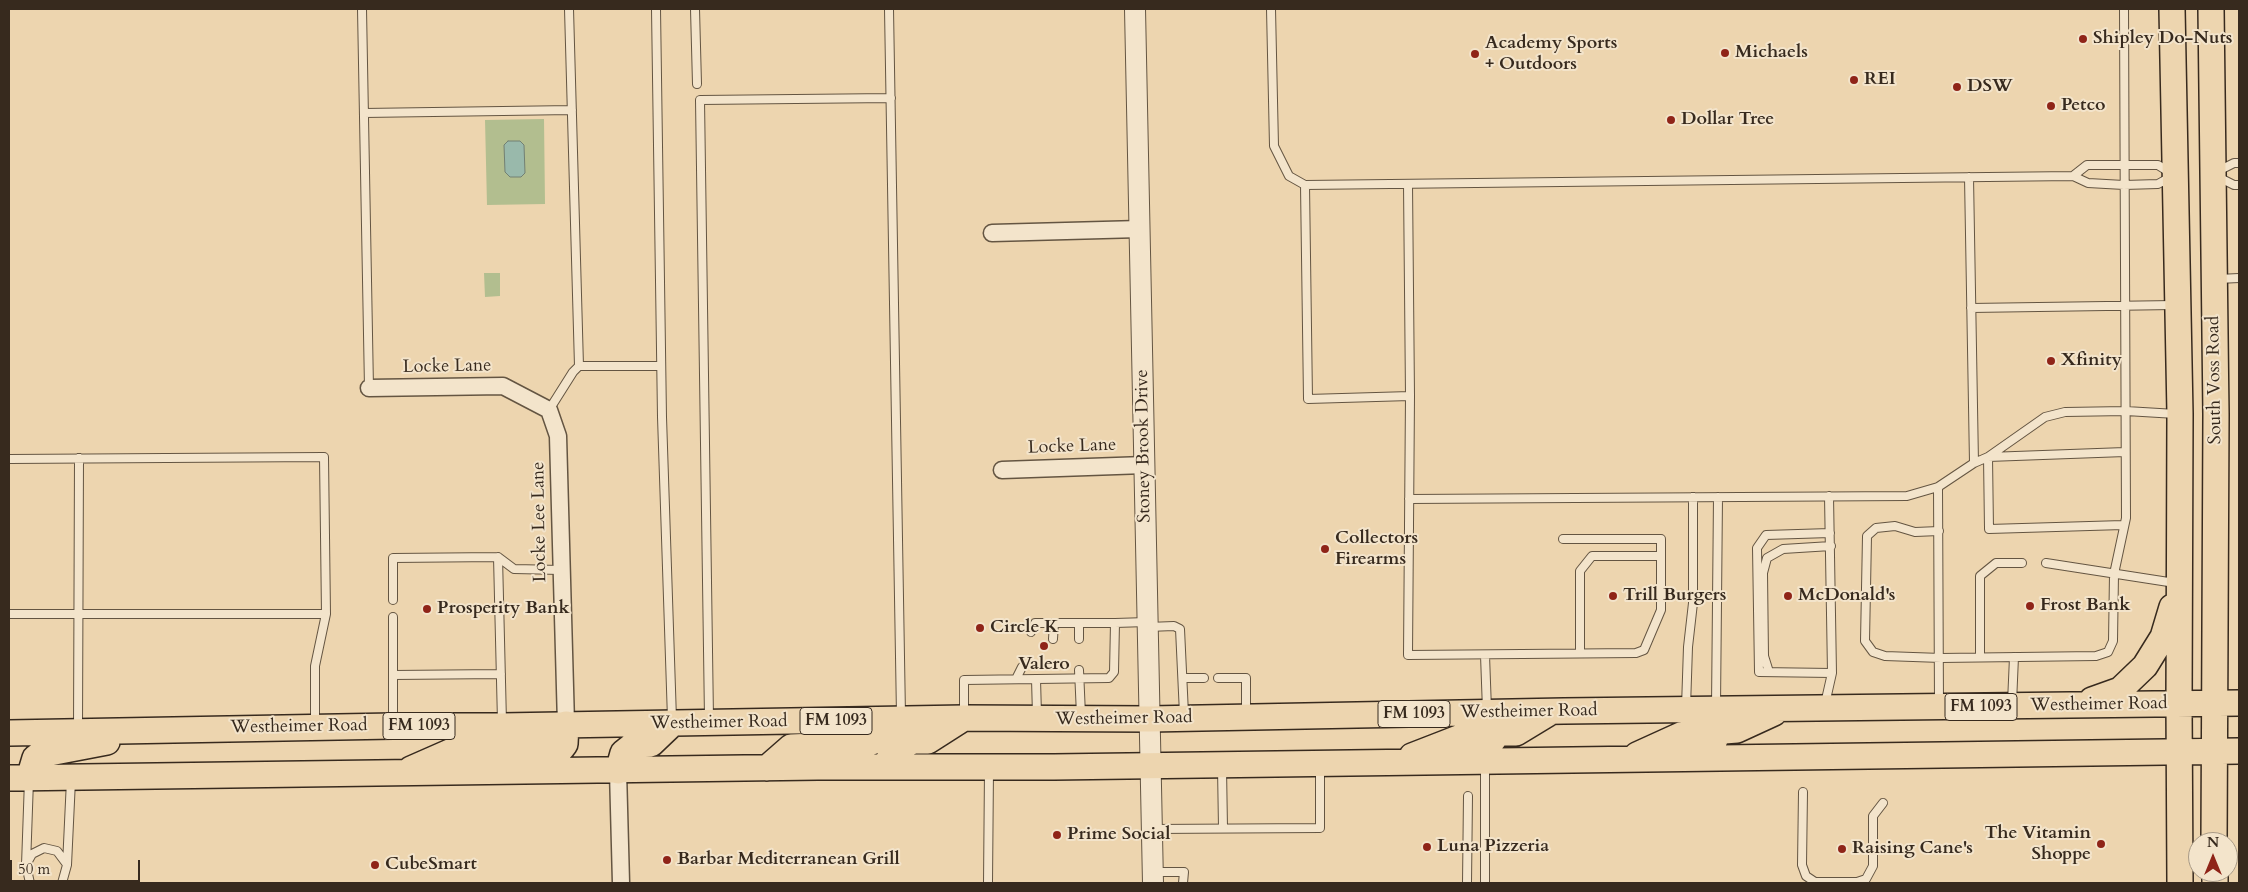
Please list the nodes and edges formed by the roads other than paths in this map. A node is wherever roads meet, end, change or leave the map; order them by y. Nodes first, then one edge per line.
1 (362, 9) edge
2 (569, 9) edge
3 (656, 9) edge
4 (696, 9) edge
5 (889, 9) edge
6 (1135, 9) edge
7 (1271, 9) edge
8 (2124, 9) edge
9 (2172, 9) edge
10 (2211, 9) edge
11 (697, 84) dead end
12 (890, 98) junction
13 (572, 110) junction
14 (364, 112) junction
15 (2239, 163) edge
16 (2124, 165) junction
17 (2212, 174) junction
18 (2174, 175) junction
19 (2073, 176) junction
20 (1969, 177) junction
21 (1408, 184) junction
22 (2124, 185) junction
23 (2239, 185) edge
24 (1305, 186) junction
25 (1140, 229) junction
26 (992, 233) dead end
27 (2239, 278) edge
28 (2214, 279) junction
29 (2178, 305) junction
30 (2124, 307) junction
31 (1971, 308) junction
32 (578, 366) junction
33 (661, 366) junction
34 (369, 388) joint
35 (1410, 396) junction
36 (549, 410) junction
37 (2126, 411) junction
38 (2180, 414) junction
39 (2216, 415) junction
40 (2125, 452) junction
41 (1988, 457) junction
42 (79, 458) junction
43 (9, 459) edge
44 (1974, 463) junction
45 (1145, 465) junction
46 (1002, 470) dead end
47 (1938, 487) junction
48 (1829, 496) junction
49 (1693, 497) junction
50 (1718, 497) junction
51 (1410, 499) junction
52 (2123, 525) junction
53 (1938, 531) junction
54 (1830, 533) junction
55 (1563, 539) dead end
56 (1831, 546) junction
57 (1661, 556) junction
58 (498, 557) junction
59 (2022, 563) dead end
60 (2046, 563) dead end
61 (561, 570) junction
62 (2114, 574) junction
63 (2180, 584) junction
64 (393, 600) dead end
65 (78, 613) junction
66 (9, 614) edge
67 (326, 614) junction
68 (393, 617) dead end
69 (1054, 623) junction
70 (1079, 623) junction
71 (1115, 623) junction
72 (1148, 625) junction
73 (1031, 632) dead end
74 (1079, 638) dead end
75 (1053, 639) dead end
76 (1580, 653) junction
77 (1484, 655) junction
78 (1980, 657) junction
79 (2014, 657) junction
80 (1940, 658) junction
81 (1022, 667) dead end
82 (1079, 670) dead end
83 (1769, 672) junction
84 (1832, 673) junction
85 (501, 674) junction
86 (393, 675) junction
87 (1183, 678) junction
88 (1204, 678) dead end
89 (1218, 678) dead end
90 (1016, 679) junction
91 (1036, 679) junction
92 (1080, 679) junction
93 (2214, 703) junction
94 (2239, 703) edge
95 (2178, 704) junction
96 (2078, 705) junction
97 (2012, 707) junction
98 (1939, 708) junction
99 (1783, 709) junction
100 (1824, 709) junction
101 (1716, 710) junction
102 (1686, 711) junction
103 (1551, 712) junction
104 (1487, 713) junction
105 (964, 718) junction
106 (1246, 718) junction
107 (1082, 719) junction
108 (1150, 719) junction
109 (1184, 719) junction
110 (901, 720) junction
111 (1037, 720) junction
112 (709, 723) junction
113 (566, 724) junction
114 (672, 724) junction
115 (393, 726) junction
116 (502, 726) junction
117 (315, 727) junction
118 (166, 730) junction
119 (78, 732) junction
120 (9, 733) edge
121 (2213, 751) junction
122 (2239, 751) edge
123 (2179, 752) junction
124 (1703, 758) junction
125 (1630, 759) junction
126 (1485, 760) junction
127 (1398, 761) junction
128 (1320, 762) junction
129 (1150, 764) junction
130 (1222, 764) junction
131 (883, 767) junction
132 (989, 767) junction
133 (767, 768) junction
134 (618, 771) junction
135 (402, 773) junction
136 (19, 778) edge
137 (71, 778) junction
138 (1803, 792) dead end
139 (1468, 796) dead end
140 (1883, 803) dead end
141 (1223, 828) junction
142 (1152, 829) junction
143 (2214, 832) edge
144 (26, 865) junction
145 (67, 865) junction
146 (1151, 879) edge
147 (30, 883) edge
148 (62, 883) edge
149 (621, 883) edge
150 (988, 883) edge
151 (1184, 883) edge
152 (1467, 883) edge
153 (1485, 883) edge
154 (2180, 883) edge

1 - 14 lane
2 - 13 lane
3 - 33 lane
4 - 11 lane
5 - 12 lane
6 - 25 street, Stoney Brook Drive
7 - 24 lane
8 - 16 lane
9 - 18 main road, South Voss Road
10 - 17 main road, South Voss Road
12 - 110 lane
12 - 112 lane
13 - 14 lane
13 - 32 lane
14 - 34 lane
15 - 17 lane
16 - 18 lane
16 - 19 lane
16 - 22 lane
17 - 18 main road
17 - 23 lane
17 - 28 main road, South Voss Road
18 - 22 lane
18 - 29 main road, South Voss Road
19 - 20 lane
19 - 22 lane
20 - 21 lane
20 - 31 lane
21 - 24 lane
21 - 35 lane
22 - 30 lane
24 - 35 lane
25 - 26 street
25 - 45 street, Stoney Brook Drive
27 - 28 lane
28 - 39 main road, South Voss Road
29 - 30 lane
29 - 38 main road, South Voss Road
30 - 31 lane
30 - 37 lane
31 - 44 lane
32 - 33 lane
32 - 36 lane
33 - 114 lane
34 - 36 street, Locke Lane
35 - 51 lane
36 - 61 street, Locke Lee Lane
37 - 38 lane
37 - 40 lane
37 - 41 lane
38 - 39 main road
38 - 63 main road, South Voss Road
39 - 93 main road, South Voss Road
40 - 41 lane
40 - 52 lane
41 - 44 lane
41 - 52 lane
42 - 43 lane
42 - 65 lane
42 - 67 lane
44 - 47 lane
45 - 46 street, Locke Lane
45 - 72 street, Stoney Brook Drive
47 - 48 lane
47 - 53 lane
48 - 50 lane
48 - 54 lane
49 - 50 lane
49 - 51 lane
49 - 102 lane
50 - 101 lane
51 - 77 lane
52 - 62 lane
53 - 80 lane
53 - 80 lane
54 - 56 lane
54 - 83 lane
55 - 57 lane
56 - 83 lane
56 - 84 lane
57 - 76 lane
57 - 76 lane
58 - 61 lane
58 - 64 lane
58 - 85 lane
59 - 78 lane
60 - 62 lane
61 - 113 street, Locke Lee Lane
62 - 63 lane
62 - 79 lane
63 - 95 main road, South Voss Road
63 - 96 main road
65 - 66 lane
65 - 67 lane
65 - 119 lane
67 - 117 lane
68 - 86 lane
69 - 70 lane
69 - 73 lane
69 - 75 lane
70 - 71 lane
70 - 74 lane
71 - 72 lane
71 - 92 lane
72 - 87 lane
72 - 108 street, Stoney Brook Drive
76 - 77 lane
77 - 104 lane
78 - 79 lane
78 - 80 lane
79 - 97 lane
80 - 98 lane
81 - 90 lane
82 - 92 lane
83 - 84 lane
84 - 100 lane
85 - 86 lane
85 - 116 lane
86 - 115 lane
87 - 88 lane
87 - 109 lane
89 - 106 lane
90 - 91 lane
90 - 105 lane
91 - 92 lane
91 - 111 lane
92 - 107 lane
93 - 94 main road, Westheimer Road / FM 1093
93 - 95 main road, Westheimer Road / FM 1093
93 - 121 main road, South Voss Road
95 - 96 main road, Westheimer Road / FM 1093
95 - 123 main road, South Voss Road
96 - 97 main road, Westheimer Road / FM 1093
97 - 98 main road, Westheimer Road / FM 1093
98 - 100 main road, Westheimer Road / FM 1093
99 - 100 main road, Westheimer Road / FM 1093
99 - 101 main road, Westheimer Road / FM 1093
99 - 124 main road
101 - 102 main road, Westheimer Road / FM 1093
101 - 125 main road
102 - 103 main road, Westheimer Road / FM 1093
103 - 104 main road, Westheimer Road / FM 1093
103 - 126 main road
104 - 106 main road, Westheimer Road / FM 1093
104 - 127 main road
105 - 110 main road, Westheimer Road / FM 1093
105 - 111 main road, Westheimer Road / FM 1093
105 - 131 main road
106 - 109 main road, Westheimer Road / FM 1093
107 - 108 main road, Westheimer Road / FM 1093
107 - 111 main road, Westheimer Road / FM 1093
108 - 109 main road, Westheimer Road / FM 1093
108 - 129 street, Stoney Brook Drive
110 - 112 main road, Westheimer Road / FM 1093
110 - 133 main road
112 - 114 main road, Westheimer Road / FM 1093
113 - 114 main road, Westheimer Road / FM 1093
113 - 116 main road, Westheimer Road / FM 1093
113 - 135 main road
114 - 134 main road
115 - 116 main road, Westheimer Road / FM 1093
115 - 117 main road, Westheimer Road / FM 1093
117 - 118 main road, Westheimer Road / FM 1093
118 - 119 main road, Westheimer Road / FM 1093
118 - 136 main road
119 - 120 main road, Westheimer Road / FM 1093
121 - 122 main road
121 - 123 main road
121 - 143 main road, South Voss Road
123 - 124 main road
123 - 154 main road, South Voss Road
124 - 125 main road
125 - 126 main road
126 - 127 main road
126 - 153 lane
127 - 128 main road
128 - 130 main road
128 - 141 lane
129 - 130 main road
129 - 132 main road
129 - 142 street, Stoney Brook Drive
130 - 141 lane
131 - 132 main road
131 - 133 main road
132 - 150 lane
133 - 134 main road
134 - 135 main road
134 - 149 street
135 - 137 main road
136 - 137 main road
136 - 144 lane
137 - 145 lane
138 - 140 lane
139 - 152 lane
141 - 142 lane
142 - 146 street, Stoney Brook Drive
144 - 145 lane
144 - 147 lane
145 - 148 lane
146 - 151 lane

